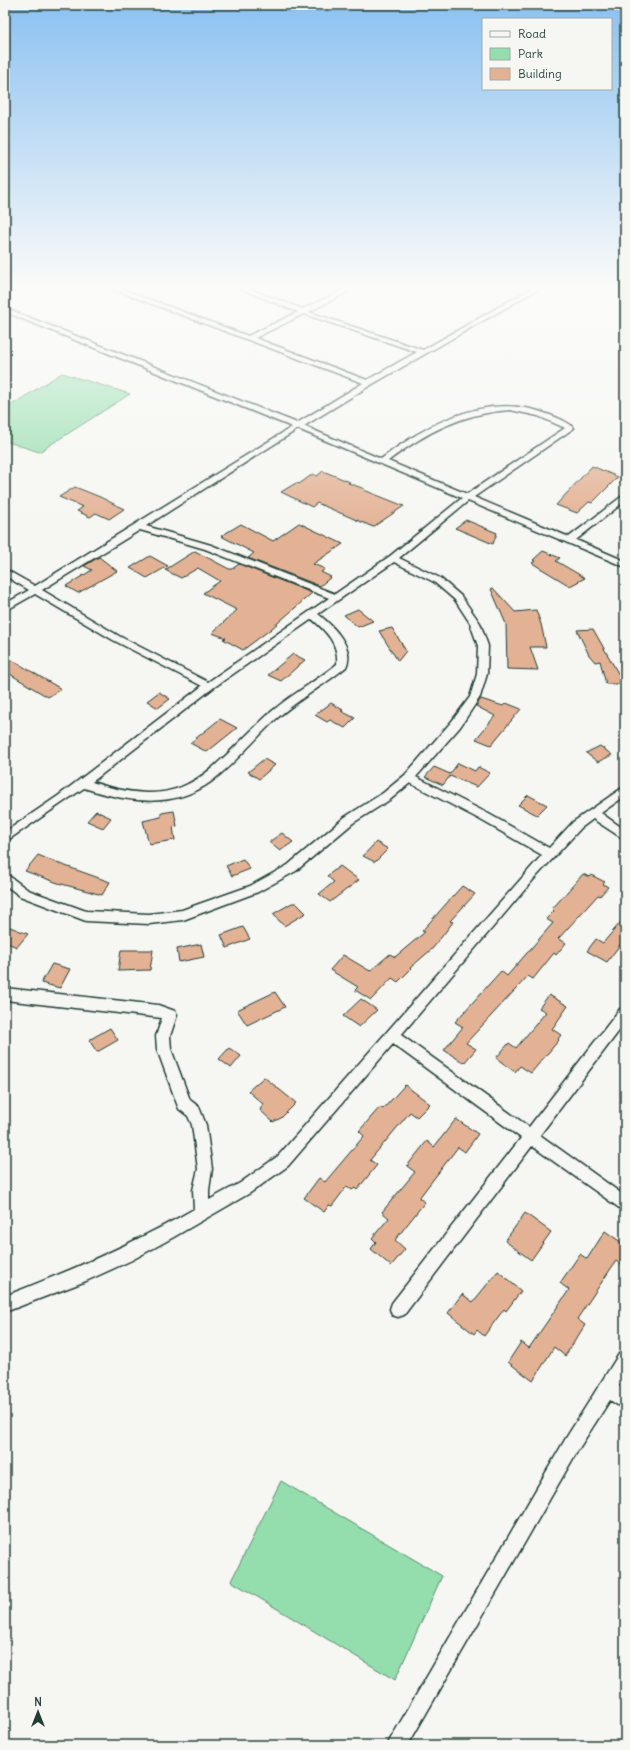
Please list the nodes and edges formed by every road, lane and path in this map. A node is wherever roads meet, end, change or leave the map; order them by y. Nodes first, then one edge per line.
1 (153, 369) edge
2 (328, 369) edge
3 (393, 369) edge
4 (368, 383) junction
5 (297, 426) junction
6 (382, 462) junction
7 (625, 497) edge
8 (467, 498) junction
9 (140, 527) junction
10 (570, 541) junction
11 (394, 558) junction
12 (625, 564) edge
13 (5, 572) edge
14 (36, 590) junction
15 (336, 598) junction
16 (5, 608) edge
17 (314, 615) junction
18 (209, 686) junction
19 (409, 778) junction
20 (83, 783) junction
21 (625, 790) edge
22 (594, 814) junction
23 (625, 836) edge
24 (5, 838) edge
25 (551, 855) junction
26 (5, 878) edge
27 (5, 994) edge
28 (625, 1013) edge
29 (392, 1036) junction
30 (530, 1136) junction
31 (625, 1205) edge
32 (202, 1213) junction
33 (5, 1304) edge
34 (398, 1309) dead end
35 (625, 1360) edge
36 (608, 1388) junction
37 (625, 1401) edge
38 (397, 1745) edge

1 - 5 street
2 - 4 street
3 - 4 street
4 - 5 street
5 - 6 street
5 - 9 street
6 - 8 street
6 - 8 street
7 - 10 street
8 - 10 street
8 - 11 street
9 - 14 street
9 - 15 street
10 - 12 street
11 - 15 street
11 - 19 street
13 - 14 street
14 - 16 street
14 - 18 street
15 - 17 street
17 - 18 street
17 - 20 street
18 - 20 street
19 - 25 street
19 - 26 street
20 - 24 street
21 - 22 street
22 - 23 street
22 - 25 street
25 - 29 street
27 - 32 street
28 - 30 street
29 - 30 street
29 - 32 street
30 - 31 street
30 - 34 street
32 - 33 street
35 - 36 street
36 - 37 street
36 - 38 street

